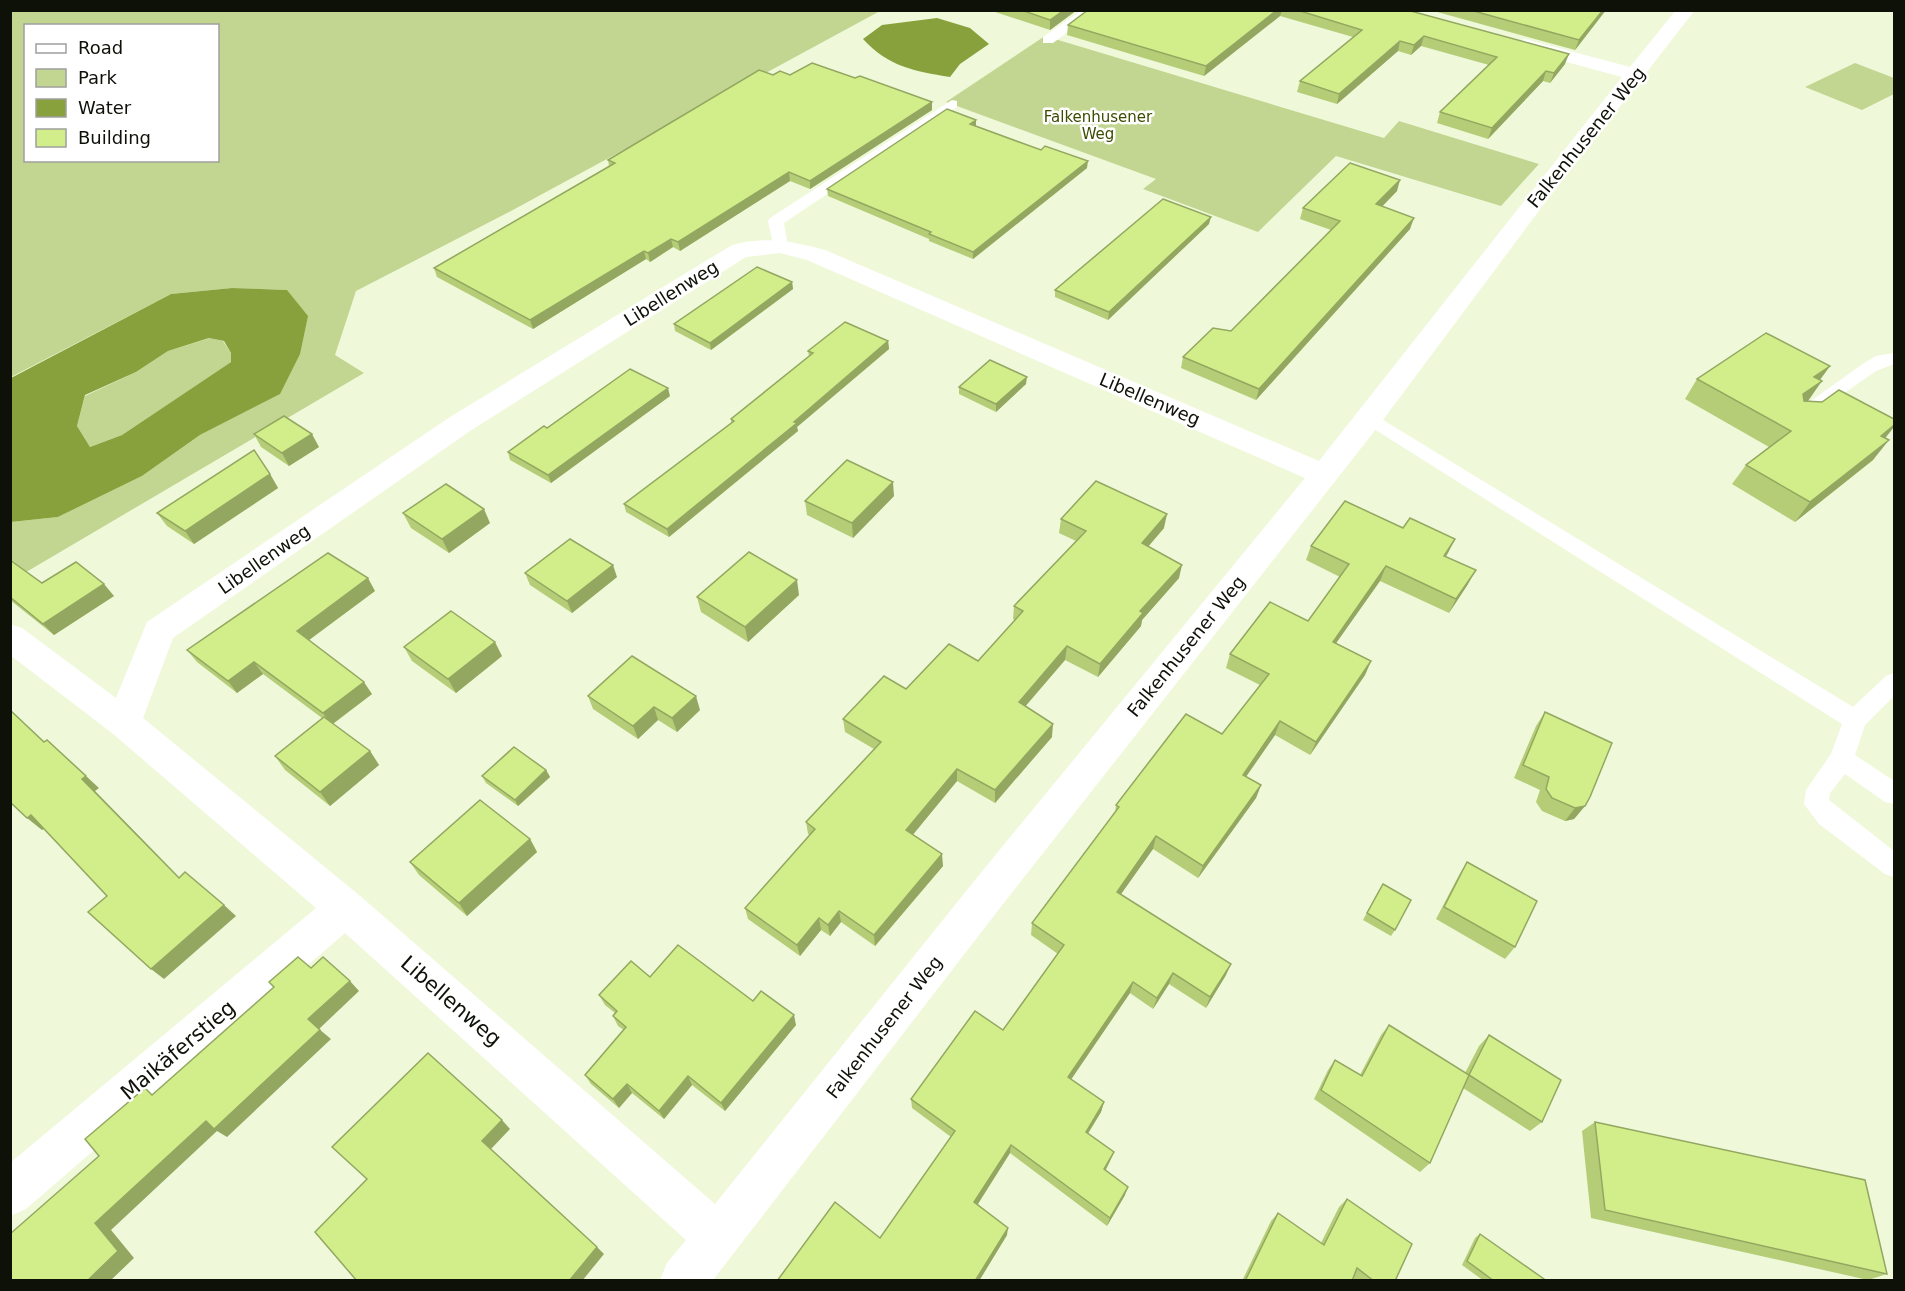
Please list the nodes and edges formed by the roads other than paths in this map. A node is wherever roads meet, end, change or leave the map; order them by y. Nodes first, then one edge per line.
1 (1091, 10) edge
2 (1686, 10) edge
3 (1048, 40) dead end
4 (1511, 41) edge
5 (1636, 75) junction
6 (952, 104) dead end
7 (780, 246) junction
8 (1894, 359) edge
9 (1799, 416) edge
10 (1370, 418) junction
11 (1324, 475) junction
12 (10, 637) edge
13 (1894, 682) edge
14 (1855, 720) junction
15 (124, 723) junction
16 (1842, 759) junction
17 (1894, 794) edge
18 (1894, 866) edge
19 (345, 908) junction
20 (10, 1192) edge
21 (718, 1238) junction
22 (684, 1281) edge

1 - 3 lane
2 - 5 street, Falkenhusener Weg
4 - 5 street
5 - 10 street, Falkenhusener Weg
6 - 7 lane
7 - 11 street, Libellenweg
7 - 15 street, Libellenweg
8 - 9 lane
10 - 11 street, Falkenhusener Weg
10 - 14 lane
11 - 21 street, Falkenhusener Weg
12 - 15 street, Libellenweg
13 - 14 lane
14 - 16 lane
15 - 19 street, Libellenweg
16 - 17 lane
16 - 18 lane
19 - 20 street, Maikäferstieg
19 - 21 street, Libellenweg
21 - 22 street, Falkenhusener Weg

